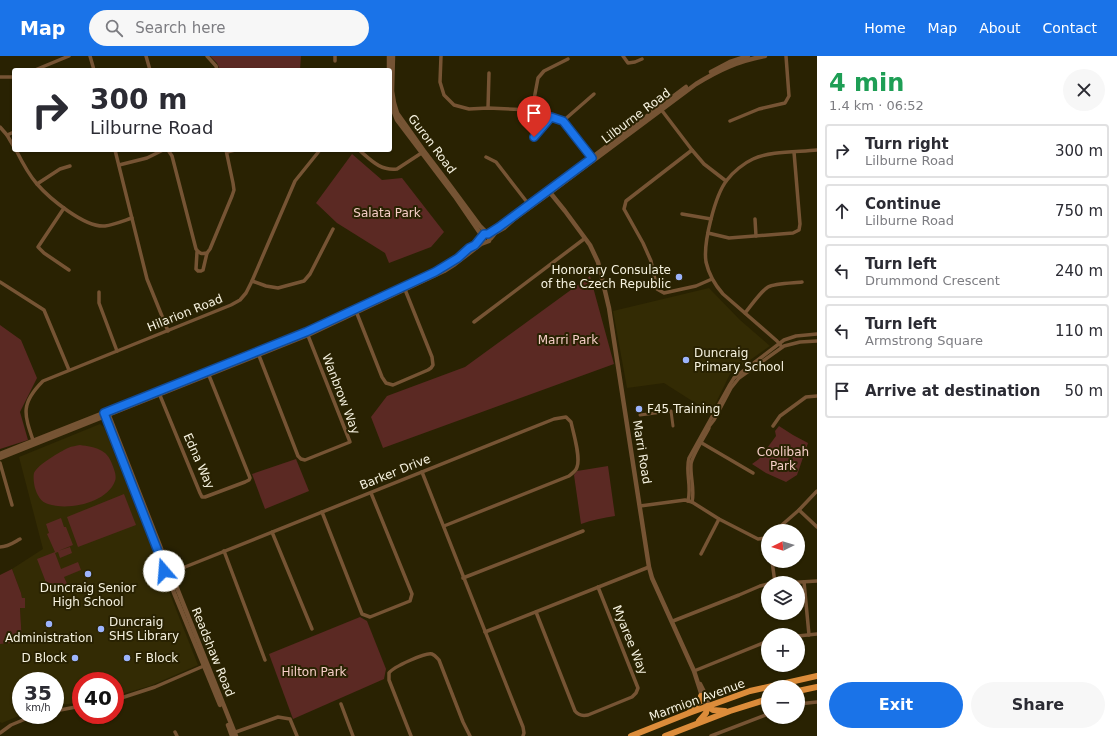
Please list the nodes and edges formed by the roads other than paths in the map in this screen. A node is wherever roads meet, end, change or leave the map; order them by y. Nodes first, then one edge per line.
1 (69, 56) edge
2 (90, 56) edge
3 (146, 56) edge
4 (207, 56) edge
5 (389, 56) edge
6 (393, 56) edge
7 (441, 56) edge
8 (623, 56) edge
9 (765, 56) edge
10 (786, 56) edge
11 (750, 57) edge
12 (568, 59) dead end
13 (642, 59) dead end
14 (40, 68) edge
15 (93, 68) edge
16 (149, 68) edge
17 (217, 68) edge
18 (389, 68) edge
19 (488, 73) dead end
20 (0, 77) edge
21 (12, 77) edge
22 (594, 94) dead end
23 (392, 107) edge
24 (488, 108) junction
25 (661, 108) junction
26 (532, 110) junction
27 (551, 117) junction
28 (563, 121) junction
29 (730, 121) dead end
30 (0, 128) edge
31 (12, 133) edge
32 (7, 135) junction
33 (534, 137) dead end
34 (12, 144) edge
35 (692, 150) junction
36 (817, 150) edge
37 (17, 152) edge
38 (116, 152) edge
39 (159, 152) edge
40 (169, 152) edge
41 (226, 152) edge
42 (318, 152) edge
43 (361, 152) edge
44 (423, 152) junction
45 (794, 152) junction
46 (486, 157) dead end
47 (592, 159) junction
48 (119, 165) junction
49 (70, 166) dead end
50 (726, 181) junction
51 (37, 184) junction
52 (549, 192) junction
53 (530, 206) junction
54 (64, 208) junction
55 (682, 214) dead end
56 (132, 218) junction
57 (755, 218) dead end
58 (711, 219) junction
59 (333, 229) dead end
60 (708, 233) junction
61 (486, 235) junction
62 (756, 236) junction
63 (584, 239) junction
64 (485, 242) joint
65 (197, 252) junction
66 (207, 253) junction
67 (69, 270) dead end
68 (712, 279) junction
69 (252, 281) junction
70 (0, 282) edge
71 (802, 282) dead end
72 (404, 288) junction
73 (99, 292) dead end
74 (356, 311) junction
75 (745, 313) junction
76 (474, 322) dead end
77 (168, 331) junction
78 (307, 334) junction
79 (817, 334) edge
80 (817, 341) edge
81 (780, 343) junction
82 (782, 347) junction
83 (117, 351) junction
84 (258, 354) junction
85 (69, 370) junction
86 (208, 374) junction
87 (159, 393) junction
88 (817, 396) edge
89 (106, 414) junction
90 (640, 415) dead end
91 (711, 425) junction
92 (673, 426) dead end
93 (773, 426) dead end
94 (704, 431) junction
95 (33, 442) junction
96 (700, 442) junction
97 (0, 454) edge
98 (0, 458) edge
99 (0, 463) edge
100 (422, 472) junction
101 (753, 473) dead end
102 (817, 491) edge
103 (371, 493) junction
104 (690, 501) junction
105 (12, 505) dead end
106 (640, 506) junction
107 (799, 510) junction
108 (322, 512) junction
109 (719, 518) junction
110 (783, 524) edge
111 (444, 526) junction
112 (817, 527) edge
113 (583, 531) dead end
114 (272, 532) junction
115 (20, 539) dead end
116 (761, 539) edge
117 (0, 547) edge
118 (224, 551) junction
119 (701, 554) dead end
120 (649, 567) junction
121 (169, 573) junction
122 (463, 578) junction
123 (817, 581) edge
124 (805, 582) edge
125 (761, 586) edge
126 (598, 587) junction
127 (805, 593) edge
128 (536, 612) junction
129 (673, 622) junction
130 (312, 629) dead end
131 (485, 632) junction
132 (817, 634) edge
133 (805, 635) edge
134 (809, 635) junction
135 (761, 644) edge
136 (265, 660) dead end
137 (205, 666) junction
138 (694, 671) junction
139 (817, 676) edge
140 (696, 678) junction
141 (817, 687) edge
142 (805, 690) edge
143 (701, 696) junction
144 (124, 697) edge
145 (761, 701) edge
146 (817, 702) edge
147 (805, 703) edge
148 (341, 704) dead end
149 (707, 706) junction
150 (730, 711) junction
151 (689, 713) junction
152 (761, 717) edge
153 (13, 724) edge
154 (695, 724) junction
155 (0, 733) edge
156 (234, 735) edge
157 (297, 736) edge
158 (353, 736) edge
159 (411, 736) edge
160 (470, 736) edge
161 (523, 736) edge
162 (631, 736) edge
163 (664, 736) edge
164 (711, 736) edge

1 - 14 street
2 - 15 street
3 - 16 street
4 - 17 street
5 - 18 street
6 - 44 street, Guron Road
7 - 24 street
8 - 13 street
9 - 11 street, Lilburne Road
10 - 29 street
11 - 25 street, Lilburne Road
12 - 26 street
19 - 24 street
20 - 21 street
22 - 28 street
23 - 44 street, Guron Road
24 - 26 street
25 - 35 street
25 - 47 street, Lilburne Road
26 - 27 street
27 - 28 street
27 - 33 street
28 - 47 street
30 - 32 street
31 - 32 street
32 - 34 street
35 - 50 street
35 - 68 street
36 - 45 street
37 - 51 street
38 - 48 street
39 - 48 street
40 - 65 street
41 - 66 street
42 - 69 street, Hilarion Road
43 - 44 street
44 - 61 street, Guron Road
45 - 50 street
45 - 62 street
46 - 53 street
47 - 52 street, Lilburne Road
48 - 56 street
49 - 51 street
50 - 58 street
51 - 54 street
52 - 53 street, Lilburne Road
52 - 63 street, Marri Road
53 - 61 street, Lilburne Road
54 - 56 street
54 - 67 street
55 - 58 street
56 - 77 street
57 - 62 street
58 - 60 street
59 - 69 street
60 - 62 street
60 - 68 street
61 - 64 street, Guron Road
61 - 72 street, Lilburne Road
63 - 76 street
63 - 106 street, Marri Road
64 - 72 street, Lilburne Road
65 - 66 street
65 - 66 street
68 - 75 street
69 - 77 street, Hilarion Road
70 - 85 street
71 - 75 street
72 - 74 street, Lilburne Road
72 - 74 street
73 - 83 street
74 - 78 street, Lilburne Road
75 - 81 street
77 - 83 street, Hilarion Road
78 - 84 street, Lilburne Road
78 - 84 street, Wanbrow Way
79 - 81 street
80 - 82 street
81 - 82 street
81 - 94 street
82 - 91 street
83 - 85 street, Hilarion Road
84 - 86 street, Lilburne Road
85 - 95 street, Hilarion Road
86 - 87 street, Lilburne Road
86 - 87 street, Edna Way
87 - 89 street, Lilburne Road
88 - 93 street
89 - 95 street, Lilburne Road
89 - 121 street, Readshaw Road
90 - 92 street
91 - 94 street
91 - 96 street
94 - 96 street
95 - 97 street, Lilburne Road
95 - 98 street, Lilburne Road
96 - 101 street
96 - 104 street
99 - 105 street
100 - 103 street, Barker Drive
100 - 111 street
100 - 111 street, Barker Drive
102 - 107 street
103 - 108 street, Barker Drive
103 - 108 street
104 - 106 street
104 - 109 street
106 - 120 street, Marri Road
107 - 110 street
107 - 112 street
108 - 114 street, Barker Drive
109 - 116 street
109 - 119 street
111 - 122 street
113 - 122 street
114 - 118 street, Barker Drive
114 - 130 street
115 - 117 street
118 - 121 street, Barker Drive
118 - 136 street
120 - 126 street
120 - 129 street, Marri Road
121 - 137 street, Readshaw Road
122 - 131 street
123 - 124 street
125 - 129 street
126 - 128 street
126 - 128 street, Myaree Way
127 - 134 street
128 - 131 street
129 - 138 street, Marri Road
131 - 161 street
132 - 134 street
133 - 134 street
135 - 138 street
137 - 144 street
137 - 156 street, Readshaw Road
138 - 140 street, Marri Road
139 - 149 highway, Marmion Avenue
140 - 143 street, Marri Road
140 - 149 street, Marri Road
141 - 142 highway
143 - 149 street, Marri Road
143 - 151 highway
145 - 150 highway, Marmion Avenue
146 - 147 street
148 - 158 street
149 - 150 highway
149 - 151 highway, Marmion Avenue
149 - 154 highway
150 - 154 highway, Marmion Avenue
151 - 162 highway, Marmion Avenue
152 - 164 street
153 - 155 street
154 - 163 highway, Marmion Avenue
156 - 157 street
159 - 160 street

